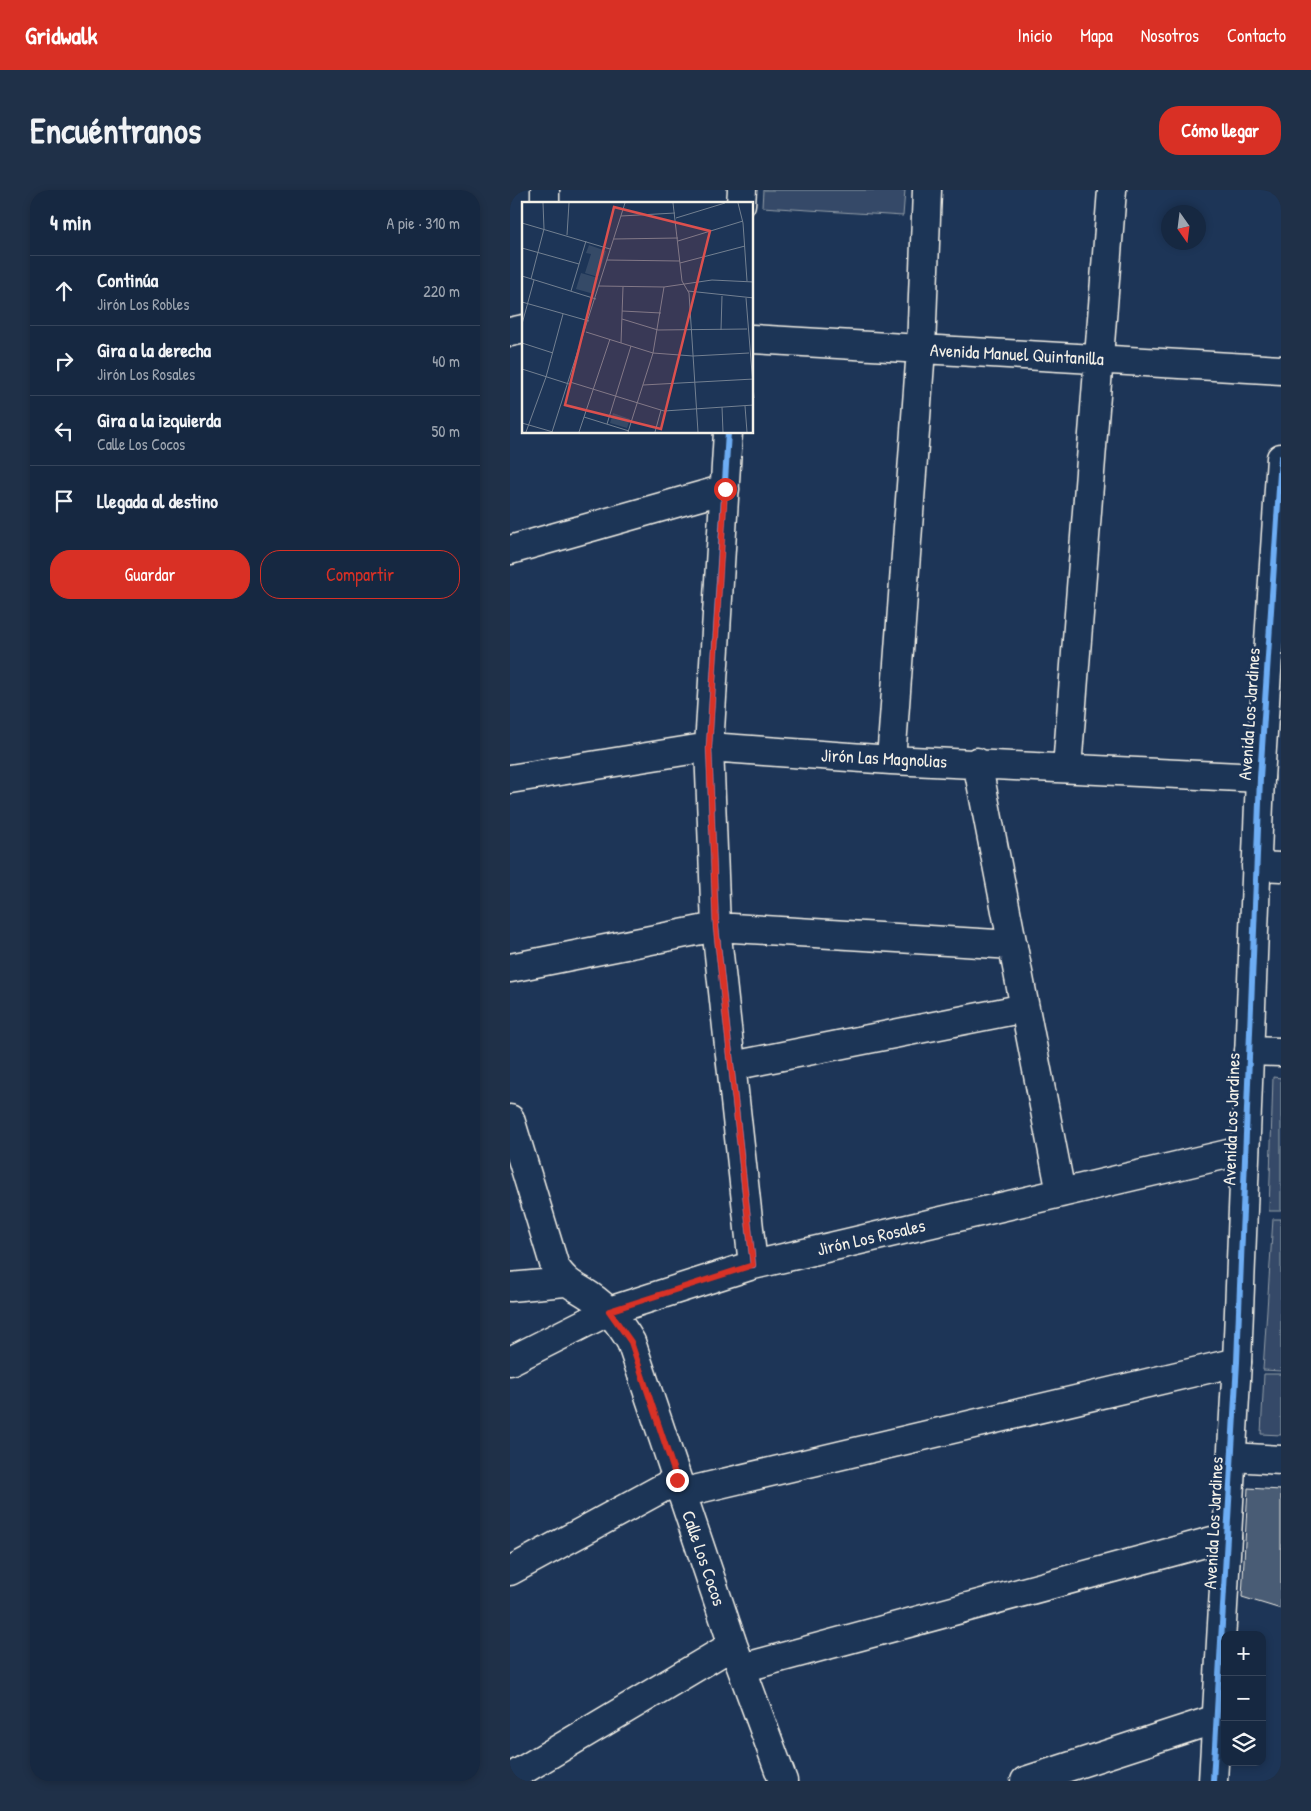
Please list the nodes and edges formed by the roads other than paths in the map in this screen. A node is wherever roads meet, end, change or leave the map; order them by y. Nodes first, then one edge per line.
1 (927, 190) edge
2 (1112, 190) edge
3 (754, 339) edge
4 (921, 348) junction
5 (1100, 359) junction
6 (1281, 370) edge
7 (728, 434) edge
8 (1281, 458) edge
9 (725, 489) junction
10 (510, 550) edge
11 (709, 747) junction
12 (891, 760) junction
13 (978, 762) junction
14 (1067, 768) junction
15 (1260, 778) junction
16 (510, 779) edge
17 (1269, 866) edge
18 (716, 928) junction
19 (1013, 944) junction
20 (510, 968) edge
21 (1025, 1008) junction
22 (1249, 1050) junction
23 (1281, 1052) edge
24 (732, 1066) junction
25 (510, 1119) edge
26 (1245, 1150) junction
27 (1061, 1193) junction
28 (753, 1265) junction
29 (565, 1282) junction
30 (510, 1287) edge
31 (609, 1311) junction
32 (510, 1361) edge
33 (1237, 1362) junction
34 (1232, 1457) junction
35 (1281, 1460) edge
36 (679, 1486) junction
37 (1227, 1537) junction
38 (510, 1571) edge
39 (738, 1656) junction
40 (1216, 1719) junction
41 (510, 1778) edge
42 (783, 1781) edge
43 (1025, 1781) edge
44 (1212, 1781) edge

1 - 4 street
2 - 5 street
3 - 4 street, Avenida Manuel Quintanilla
4 - 5 street, Avenida Manuel Quintanilla
4 - 12 street
5 - 6 street, Avenida Manuel Quintanilla
5 - 14 street
7 - 9 street
8 - 15 street, Avenida Los Jardines
9 - 10 street
9 - 11 street
11 - 12 street, Jirón Las Magnolias
11 - 16 street, Jirón Las Magnolias
11 - 18 street
12 - 13 street, Jirón Las Magnolias
13 - 14 street, Jirón Las Magnolias
13 - 19 street
14 - 15 street, Jirón Las Magnolias
15 - 17 street, Avenida Los Jardines
17 - 22 street, Avenida Los Jardines
18 - 19 street
18 - 20 street
18 - 24 street
19 - 21 street
21 - 24 street
21 - 27 street
22 - 23 street
22 - 26 street, Avenida Los Jardines
24 - 28 street
25 - 29 street
26 - 27 street, Jirón Los Rosales
26 - 33 street, Avenida Los Jardines
27 - 28 street, Jirón Los Rosales
28 - 31 street, Jirón Los Rosales
29 - 30 street
29 - 31 street, Calle Los Cocos
31 - 32 street, Jirón Los Rosales
31 - 36 street, Calle Los Cocos
33 - 34 street, Avenida Los Jardines
33 - 36 street
34 - 35 street
34 - 37 street, Avenida Los Jardines
36 - 38 street
36 - 39 street, Calle Los Cocos
37 - 39 street
37 - 40 street, Avenida Los Jardines
39 - 41 street
39 - 42 street, Calle Los Cocos
40 - 43 street
40 - 44 street, Avenida Los Jardines

